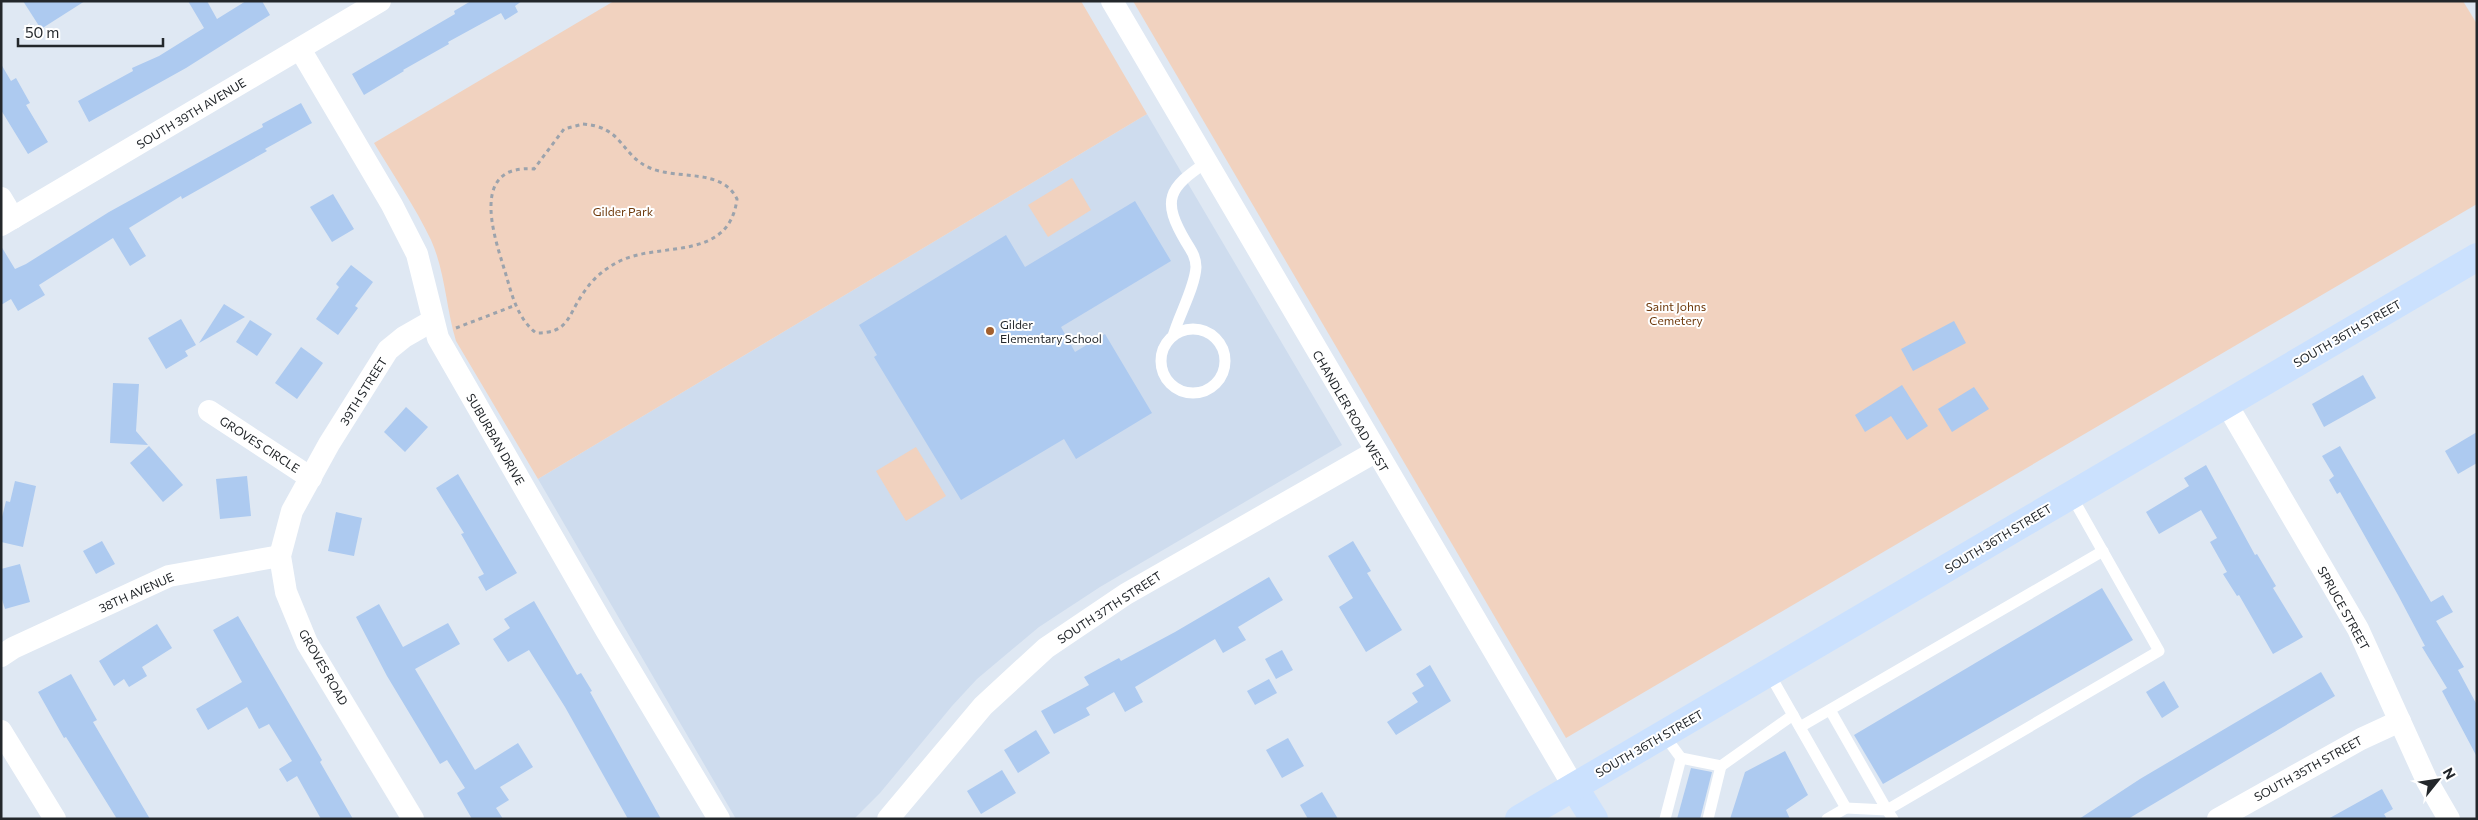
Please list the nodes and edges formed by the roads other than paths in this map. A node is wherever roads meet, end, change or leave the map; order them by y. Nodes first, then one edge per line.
1 (380, 1) edge
2 (1112, 1) edge
3 (300, 49) junction
4 (1207, 162) junction
5 (1, 198) edge
6 (7, 222) edge
7 (2477, 257) edge
8 (435, 330) junction
9 (1173, 336) junction
10 (2226, 404) junction
11 (209, 410) dead end
12 (1375, 452) junction
13 (311, 478) junction
14 (2071, 495) junction
15 (2103, 551) junction
16 (280, 556) junction
17 (1, 656) edge
18 (1769, 673) junction
19 (1830, 710) junction
20 (1793, 715) junction
21 (2400, 721) junction
22 (1800, 727) junction
23 (1, 730) edge
24 (1664, 735) junction
25 (1681, 758) junction
26 (1721, 766) junction
27 (1574, 787) junction
28 (1846, 808) junction
29 (1890, 814) edge
30 (1706, 816) edge
31 (48, 817) edge
32 (414, 819) edge
33 (719, 819) edge
34 (888, 819) edge
35 (1519, 819) edge
36 (1594, 819) edge
37 (1665, 819) edge
38 (1827, 819) edge
39 (2218, 819) edge
40 (2449, 819) edge

1 - 3 street, SOUTH 39TH AVENUE
2 - 4 street, CHANDLER ROAD WEST
3 - 6 street, SOUTH 39TH AVENUE
3 - 8 street, SUBURBAN DRIVE
4 - 9 lane
4 - 12 street, CHANDLER ROAD WEST
5 - 6 street
7 - 10 main road, SOUTH 36TH STREET
8 - 13 street, 39TH STREET
8 - 33 street, SUBURBAN DRIVE
9 - 9 lane
10 - 14 main road, SOUTH 36TH STREET
10 - 21 street, SPRUCE STREET
11 - 13 street, GROVES CIRCLE
12 - 27 street, CHANDLER ROAD WEST
12 - 34 street, SOUTH 37TH STREET
13 - 16 street, GROVES ROAD
14 - 15 lane
14 - 18 main road, SOUTH 36TH STREET
15 - 19 lane
15 - 29 lane
16 - 17 street, 38TH AVENUE
16 - 32 street, GROVES ROAD
18 - 20 lane
18 - 24 main road, SOUTH 36TH STREET
19 - 22 lane
19 - 29 lane
20 - 22 lane
20 - 26 lane
21 - 39 street, SOUTH 35TH STREET
21 - 40 street, SPRUCE STREET
22 - 28 lane
23 - 31 street
24 - 25 lane
24 - 27 main road, SOUTH 36TH STREET
25 - 26 lane
25 - 37 lane
26 - 30 lane
27 - 35 main road, SOUTH 36TH STREET
27 - 36 main road, CHANDLER ROAD WEST
28 - 29 lane
28 - 38 lane

